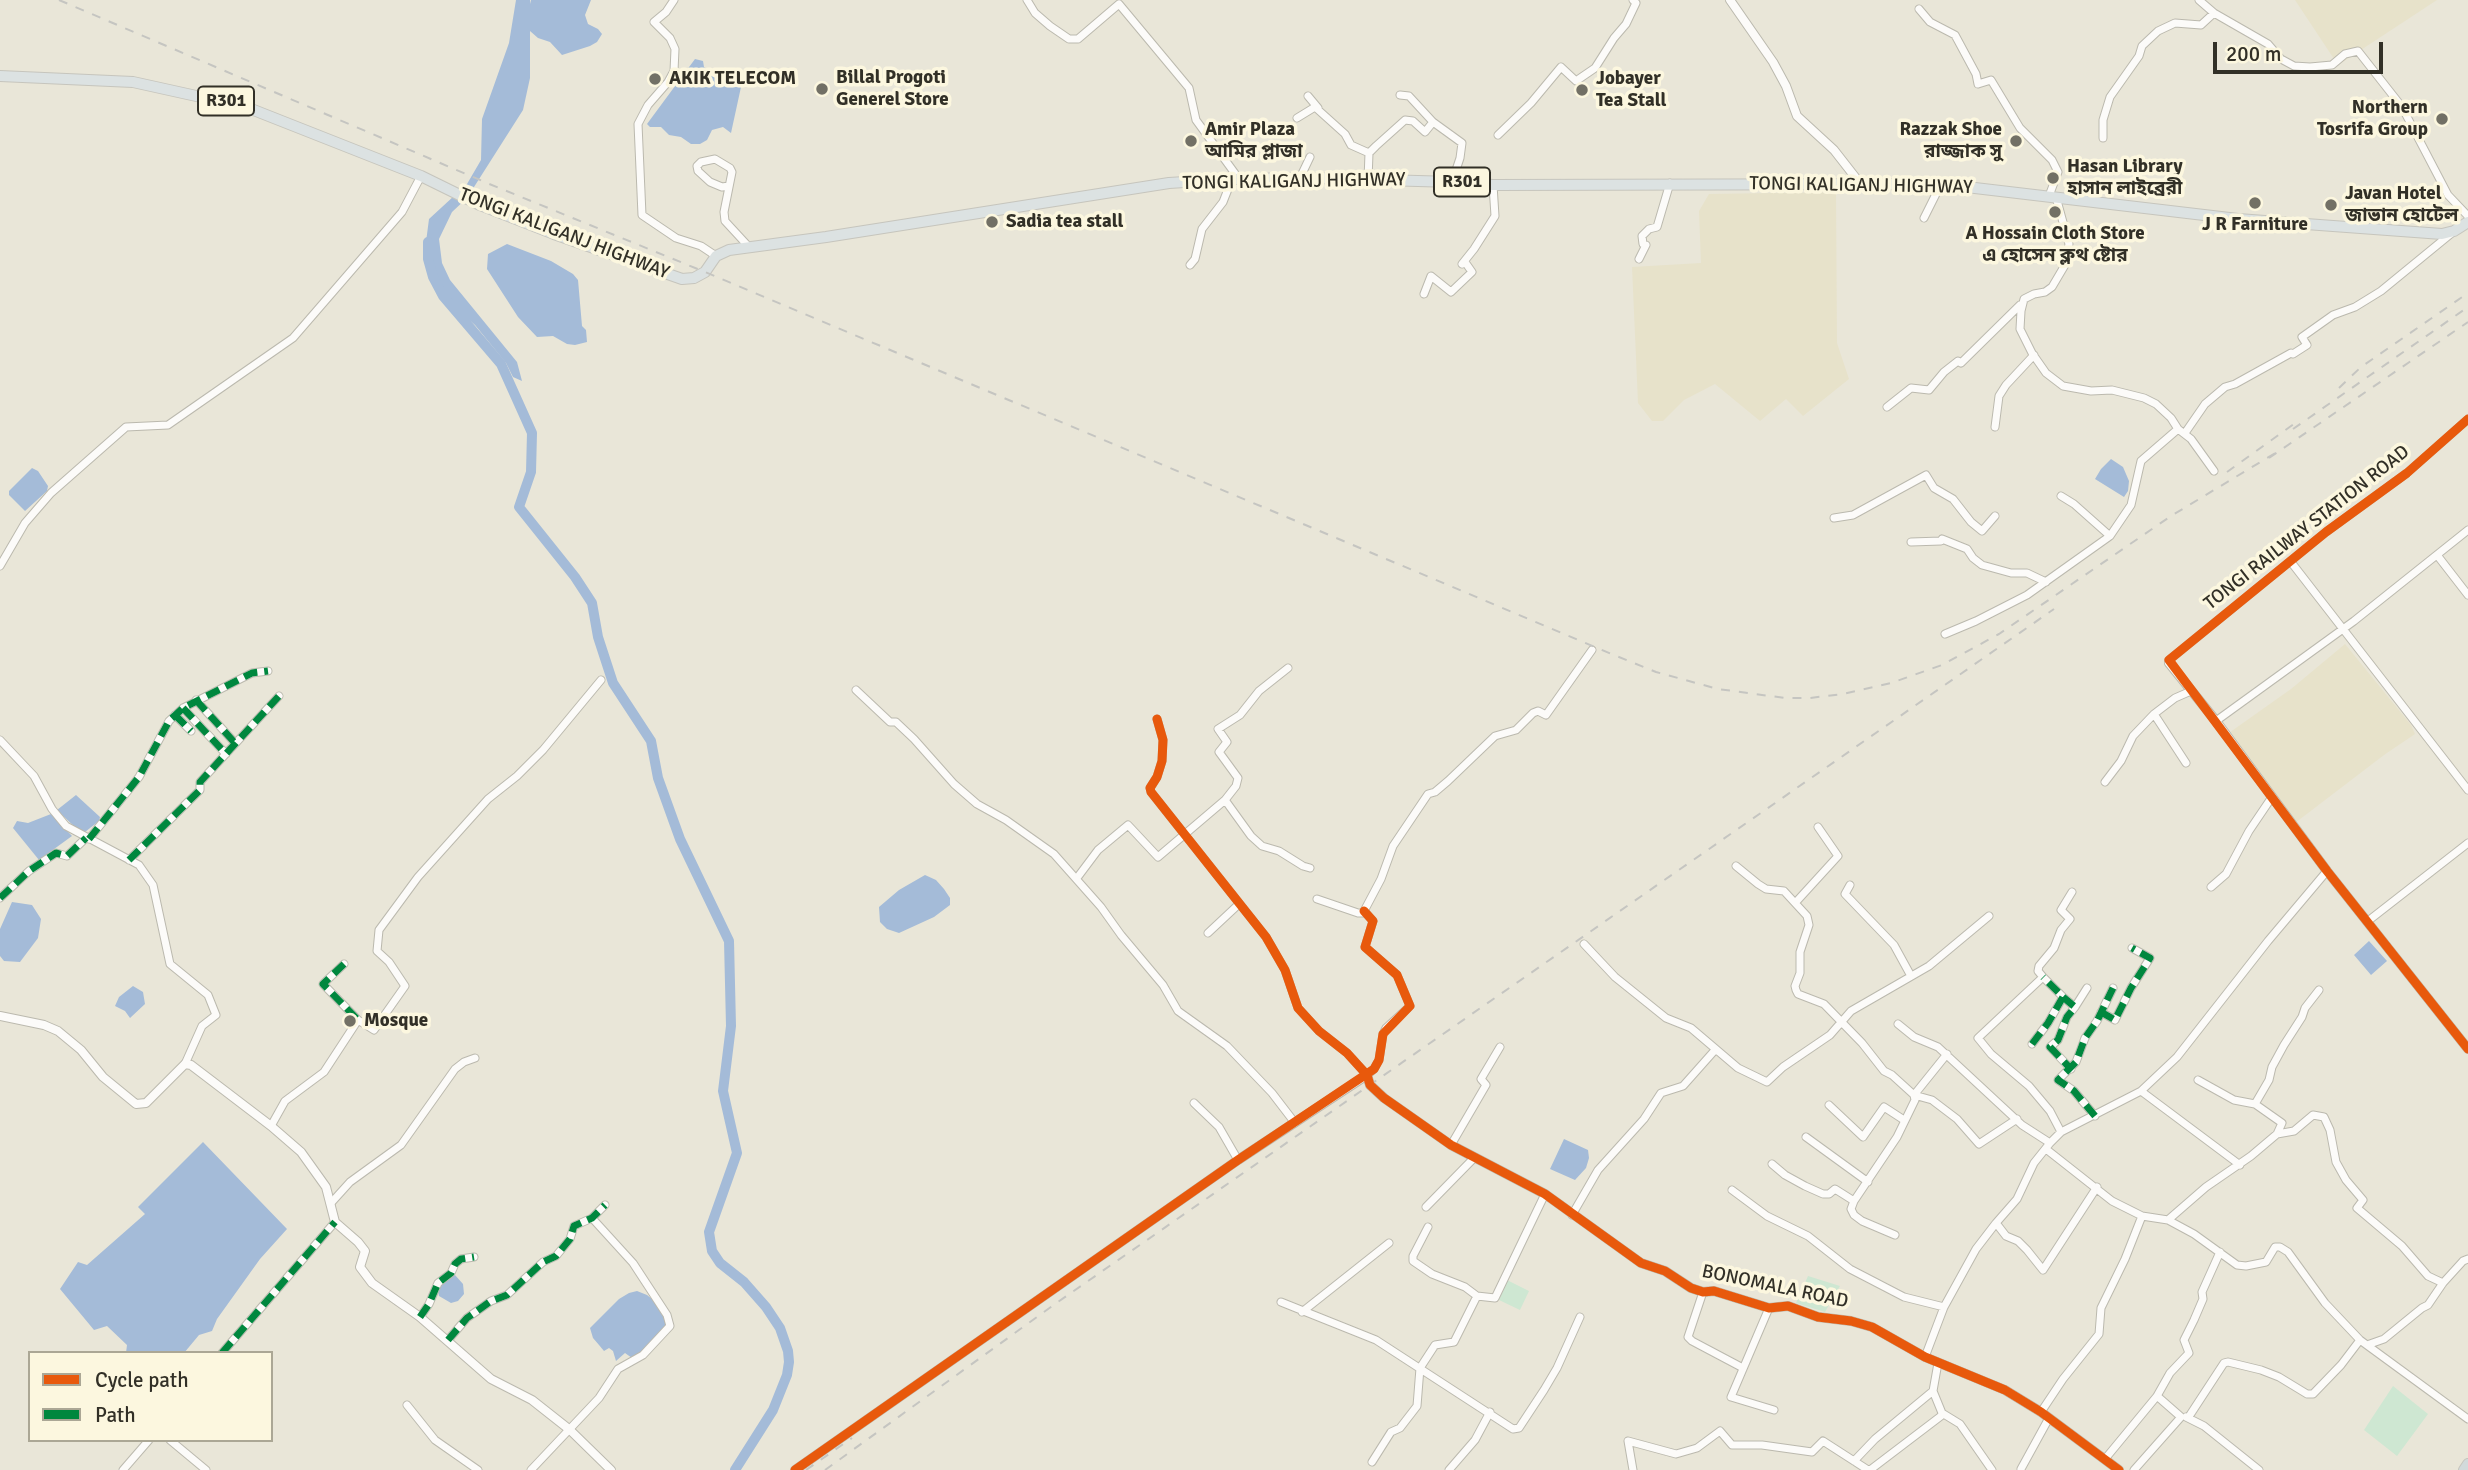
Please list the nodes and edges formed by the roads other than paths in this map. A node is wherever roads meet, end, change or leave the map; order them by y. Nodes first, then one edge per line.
1 (674, 0) edge
2 (1027, 0) edge
3 (1633, 0) edge
4 (1730, 0) edge
5 (2199, 0) edge
6 (1120, 2) edge
7 (1919, 9) dead end
8 (2214, 13) junction
9 (0, 76) edge
10 (1400, 95) dead end
11 (1308, 96) dead end
12 (1318, 108) junction
13 (1297, 118) dead end
14 (1433, 122) junction
15 (1498, 135) dead end
16 (2103, 138) dead end
17 (1369, 153) junction
18 (1310, 157) dead end
19 (421, 176) junction
20 (1300, 178) junction
21 (1236, 179) junction
22 (1368, 180) junction
23 (1452, 182) junction
24 (1859, 182) junction
25 (1670, 183) junction
26 (1941, 184) junction
27 (1493, 185) junction
28 (729, 186) junction
29 (2053, 196) junction
30 (2468, 216) edge
31 (1924, 218) dead end
32 (2468, 222) edge
33 (2454, 231) junction
34 (749, 247) junction
35 (716, 256) junction
36 (1639, 259) dead end
37 (1190, 265) dead end
38 (1424, 294) dead end
39 (2024, 299) junction
40 (2034, 355) junction
41 (1886, 407) dead end
42 (2468, 419) edge
43 (1995, 427) dead end
44 (2181, 431) junction
45 (2214, 471) dead end
46 (2061, 496) dead end
47 (1994, 516) dead end
48 (1834, 517) dead end
49 (2468, 530) edge
50 (2110, 536) junction
51 (1911, 542) dead end
52 (2437, 555) junction
53 (2291, 562) junction
54 (0, 566) edge
55 (2046, 582) junction
56 (2468, 595) edge
57 (2343, 629) junction
58 (1945, 634) dead end
59 (1592, 650) dead end
60 (2169, 663) joint
61 (1287, 668) dead end
62 (268, 671) dead end
63 (601, 680) dead end
64 (856, 690) dead end
65 (2191, 691) junction
66 (279, 696) dead end
67 (196, 700) junction
68 (183, 708) junction
69 (2154, 714) junction
70 (175, 715) junction
71 (1157, 719) dead end
72 (2216, 722) junction
73 (191, 731) dead end
74 (0, 740) edge
75 (236, 743) junction
76 (226, 754) junction
77 (2186, 763) dead end
78 (2105, 782) dead end
79 (2468, 790) edge
80 (2272, 797) junction
81 (1225, 800) junction
82 (1818, 827) dead end
83 (1185, 835) junction
84 (88, 838) junction
85 (2468, 843) edge
86 (129, 860) junction
87 (1736, 866) dead end
88 (1310, 868) dead end
89 (2327, 871) junction
90 (1077, 878) junction
91 (1850, 885) dead end
92 (2211, 887) dead end
93 (2072, 892) dead end
94 (0, 898) edge
95 (1317, 899) dead end
96 (1796, 902) junction
97 (1239, 904) junction
98 (1364, 911) junction
99 (1989, 916) dead end
100 (2368, 921) junction
101 (1208, 933) dead end
102 (1584, 944) dead end
103 (2132, 948) dead end
104 (344, 964) dead end
105 (1911, 976) junction
106 (2043, 977) junction
107 (2087, 988) dead end
108 (2113, 988) dead end
109 (2319, 990) dead end
110 (2063, 997) junction
111 (2075, 1007) junction
112 (2101, 1012) junction
113 (0, 1016) edge
114 (358, 1020) junction
115 (1842, 1023) junction
116 (1898, 1024) dead end
117 (2032, 1044) dead end
118 (1500, 1047) dead end
119 (2468, 1049) edge
120 (1715, 1050) junction
121 (1947, 1054) junction
122 (475, 1058) dead end
123 (185, 1064) junction
124 (2071, 1069) junction
125 (1367, 1075) junction
126 (2198, 1080) dead end
127 (2141, 1091) junction
128 (1914, 1095) junction
129 (1194, 1103) dead end
130 (2255, 1104) junction
131 (1829, 1105) dead end
132 (2095, 1116) junction
133 (2017, 1119) junction
134 (1904, 1121) junction
135 (1294, 1123) junction
136 (271, 1126) junction
137 (2061, 1132) junction
138 (2277, 1133) junction
139 (1806, 1137) dead end
140 (1451, 1145) junction
141 (2048, 1146) junction
142 (1474, 1158) junction
143 (1238, 1160) junction
144 (1772, 1164) dead end
145 (2240, 1165) junction
146 (1868, 1182) junction
147 (2097, 1188) junction
148 (1731, 1190) dead end
149 (1545, 1194) junction
150 (1854, 1200) junction
151 (331, 1203) junction
152 (605, 1205) dead end
153 (1426, 1207) dead end
154 (1572, 1215) junction
155 (2143, 1216) junction
156 (592, 1218) junction
157 (2168, 1220) junction
158 (335, 1222) junction
159 (1996, 1223) junction
160 (1428, 1227) dead end
161 (1895, 1235) dead end
162 (1389, 1243) dead end
163 (2220, 1252) junction
164 (474, 1257) dead end
165 (2468, 1259) edge
166 (2443, 1283) junction
167 (1703, 1292) junction
168 (1477, 1296) junction
169 (1281, 1303) dead end
170 (1944, 1307) junction
171 (1769, 1308) junction
172 (1302, 1312) junction
173 (420, 1317) junction
174 (1580, 1317) dead end
175 (448, 1340) junction
176 (2360, 1340) junction
177 (2367, 1345) junction
178 (224, 1351) edge
179 (1925, 1357) junction
180 (1938, 1363) junction
181 (1420, 1368) junction
182 (1743, 1368) junction
183 (1933, 1391) junction
184 (2157, 1396) junction
185 (407, 1405) dead end
186 (1774, 1410) dead end
187 (1490, 1412) junction
188 (2041, 1412) junction
189 (1942, 1413) junction
190 (2184, 1417) junction
191 (2049, 1418) junction
192 (2468, 1419) edge
193 (570, 1430) junction
194 (147, 1442) edge
195 (172, 1442) edge
196 (1854, 1461) junction
197 (1372, 1462) dead end
198 (2468, 1464) edge
199 (2111, 1466) edge
200 (2021, 1469) edge
201 (123, 1470) edge
202 (206, 1470) edge
203 (478, 1470) edge
204 (531, 1470) edge
205 (611, 1470) edge
206 (795, 1470) edge
207 (1449, 1470) edge
208 (1633, 1470) edge
209 (1869, 1470) edge
210 (1993, 1470) edge
211 (2134, 1470) edge
212 (2259, 1470) edge
213 (2464, 1470) edge

1 - 35 street
2 - 6 street
3 - 15 street
4 - 24 street
5 - 8 street
6 - 21 street
7 - 29 street
8 - 16 street
8 - 30 street
9 - 19 main road, TONGI KALIGANJ HIGHWAY / R301
10 - 14 street
11 - 12 street
12 - 13 street
12 - 17 street
14 - 17 street
14 - 23 street
17 - 22 street
18 - 20 street
19 - 35 main road, TONGI KALIGANJ HIGHWAY / R301
19 - 54 street
20 - 21 main road, TONGI KALIGANJ HIGHWAY / R301
20 - 22 main road, TONGI KALIGANJ HIGHWAY / R301
21 - 34 main road, TONGI KALIGANJ HIGHWAY / R301
21 - 37 street
22 - 23 main road, TONGI KALIGANJ HIGHWAY / R301
23 - 27 main road, TONGI KALIGANJ HIGHWAY / R301
24 - 25 main road, TONGI KALIGANJ HIGHWAY / R301
24 - 26 main road, TONGI KALIGANJ HIGHWAY / R301
25 - 27 main road, TONGI KALIGANJ HIGHWAY / R301
25 - 36 street
26 - 29 main road, TONGI KALIGANJ HIGHWAY / R301
26 - 31 street
27 - 38 street
28 - 28 street
28 - 34 street
29 - 33 main road, TONGI KALIGANJ HIGHWAY / R301
29 - 39 street
32 - 33 main road
33 - 44 street
34 - 35 main road, TONGI KALIGANJ HIGHWAY / R301
39 - 40 street
39 - 41 street
40 - 43 street
40 - 44 street
42 - 53 street, TONGI RAILWAY STATION ROAD
44 - 45 street
44 - 50 street
46 - 50 street
47 - 48 street
49 - 52 street
50 - 55 street
51 - 55 street
52 - 56 street
52 - 57 street
53 - 57 street
53 - 60 street, TONGI RAILWAY STATION ROAD
55 - 58 street
57 - 72 street
57 - 79 street
59 - 98 street
60 - 65 street
61 - 81 street
62 - 67 street
63 - 114 street
64 - 90 street
65 - 69 street
65 - 72 street
66 - 75 street
67 - 68 street
67 - 75 street
68 - 70 street
68 - 76 street
69 - 77 street
69 - 78 street
70 - 73 street
70 - 84 street
71 - 83 street
72 - 80 street
74 - 84 street
75 - 76 street
76 - 86 street
80 - 89 street
80 - 92 street
81 - 83 street
81 - 88 street
82 - 96 street
83 - 90 street
83 - 97 street
84 - 86 street
84 - 94 street
85 - 100 street
86 - 123 street
87 - 96 street
89 - 100 street
89 - 127 street
90 - 135 street
91 - 105 street
93 - 106 street
95 - 98 street
96 - 115 street
97 - 101 street
97 - 125 street
98 - 125 street
99 - 105 street
100 - 119 street
102 - 120 street
103 - 112 street
104 - 114 street
105 - 115 street
106 - 110 street
106 - 137 street
107 - 111 street
108 - 112 street
109 - 130 street
110 - 111 street
110 - 117 street
111 - 124 street
112 - 124 street
113 - 123 street
114 - 136 street
115 - 120 street
115 - 128 street
116 - 121 street
118 - 140 street
120 - 154 street
121 - 128 street
121 - 133 street
122 - 151 street
123 - 136 street
124 - 132 street
125 - 135 street
125 - 140 street, BONOMALA ROAD
126 - 130 street
127 - 132 street
127 - 145 street
128 - 133 street
128 - 134 street
129 - 143 street
130 - 138 street
131 - 134 street
132 - 137 street
133 - 141 street
134 - 146 street
135 - 143 street
136 - 151 street
137 - 141 street
138 - 145 street
138 - 166 street
139 - 146 street
140 - 142 street, BONOMALA ROAD
141 - 147 street
141 - 159 street
142 - 149 street, BONOMALA ROAD
142 - 153 street
143 - 206 street
144 - 150 street
145 - 157 street
146 - 150 street
147 - 155 street
147 - 159 street
148 - 170 street
149 - 154 street, BONOMALA ROAD
149 - 168 street
150 - 161 street
151 - 158 street
152 - 156 street
154 - 167 street, BONOMALA ROAD
155 - 157 street
155 - 188 street
156 - 175 street
156 - 193 street
157 - 163 street
158 - 173 street
158 - 178 street
159 - 170 street
160 - 168 street
162 - 172 street
163 - 176 street
163 - 184 street
164 - 173 street
165 - 166 street
166 - 177 street
167 - 171 street, BONOMALA ROAD
167 - 182 street
168 - 181 street
169 - 172 street
170 - 179 street
171 - 179 street, BONOMALA ROAD
171 - 182 street
172 - 181 street
173 - 175 street
174 - 187 street
175 - 193 street
176 - 177 street
176 - 190 street
177 - 192 street
179 - 180 street, BONOMALA ROAD
180 - 183 street
180 - 188 street, BONOMALA ROAD
181 - 187 street
181 - 197 street
182 - 186 street
183 - 189 street
183 - 196 street
184 - 190 street
184 - 199 street
185 - 203 street
187 - 207 street
188 - 191 street, BONOMALA ROAD
189 - 209 street
189 - 210 street
190 - 211 street
190 - 212 street
191 - 199 street, BONOMALA ROAD
191 - 200 street
193 - 204 street
193 - 205 street
194 - 201 street
195 - 202 street
196 - 208 street
196 - 209 street
198 - 213 highway

